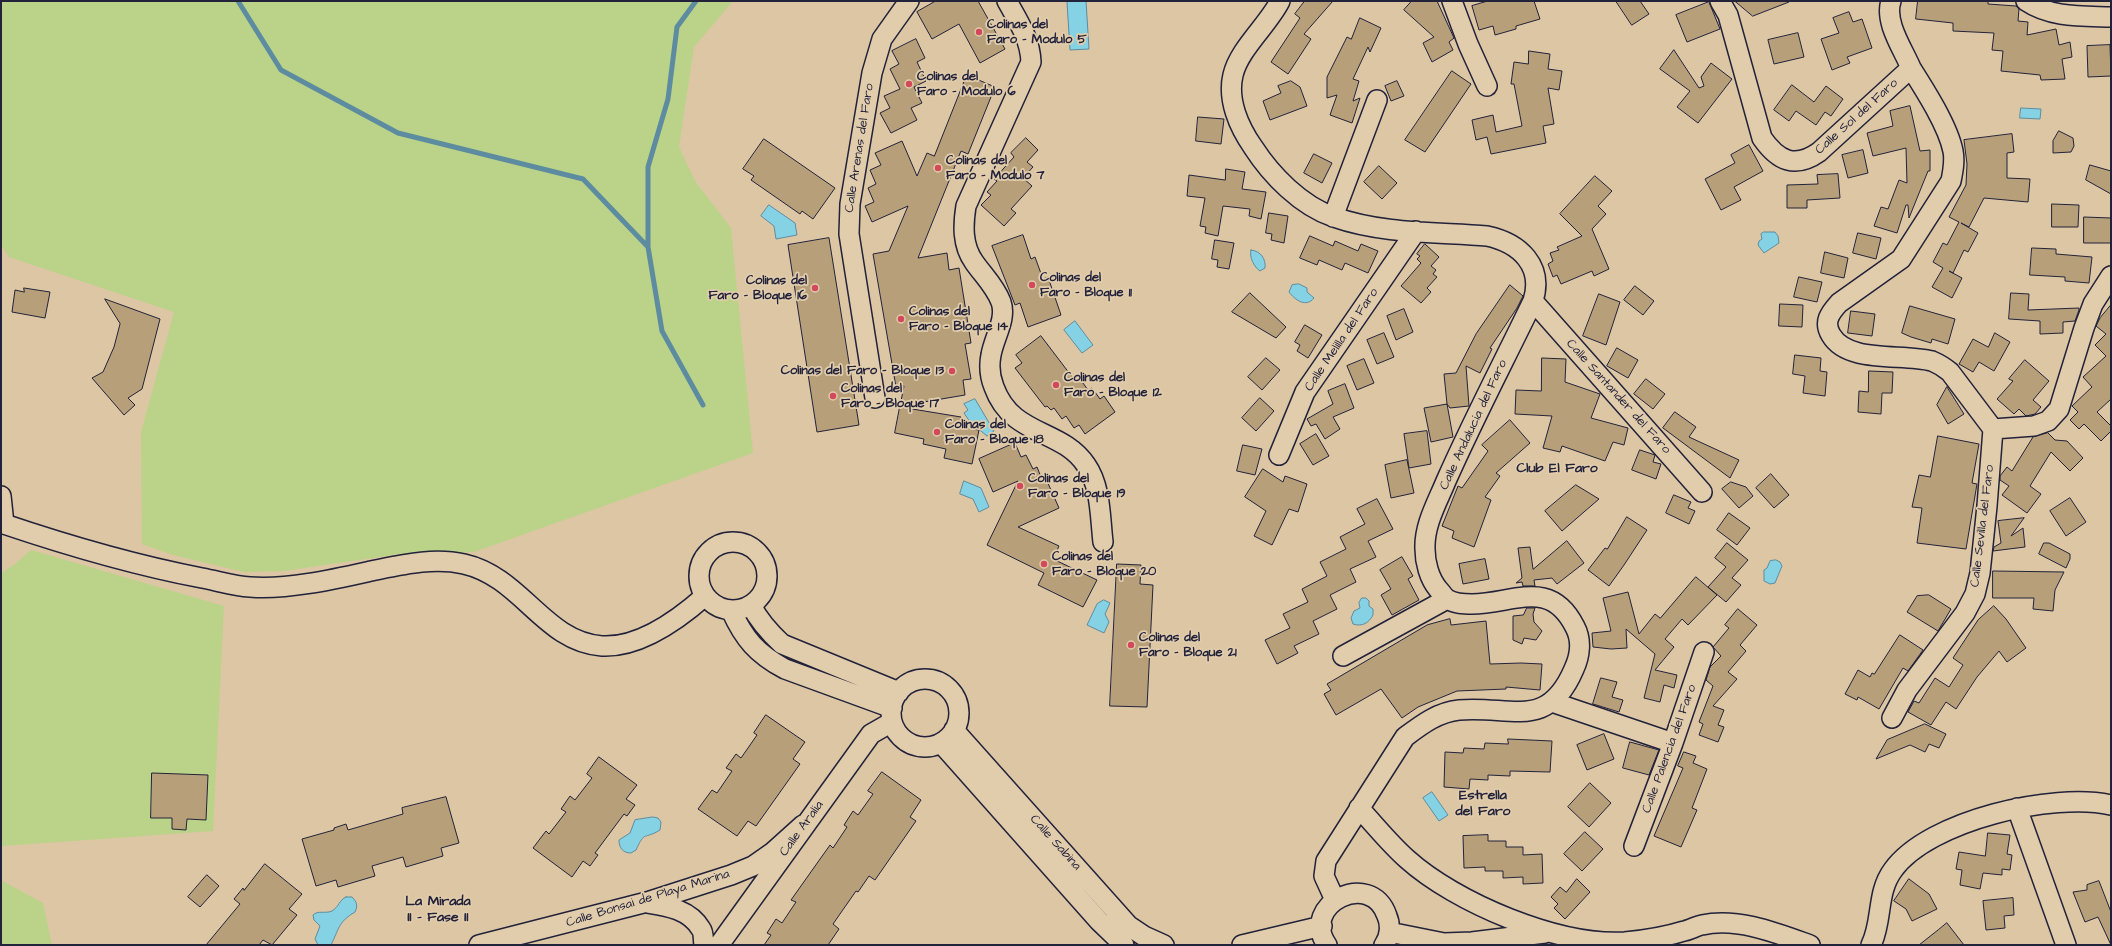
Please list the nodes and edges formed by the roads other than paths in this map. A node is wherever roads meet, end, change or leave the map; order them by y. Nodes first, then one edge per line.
1 (909, 1) edge
2 (1007, 1) edge
3 (1280, 1) edge
4 (1452, 1) edge
5 (1720, 1) edge
6 (1891, 1) edge
7 (2026, 1) edge
8 (2111, 17) edge
9 (1911, 68) junction
10 (1487, 86) dead end
11 (1377, 100) dead end
12 (1333, 217) junction
13 (1416, 231) junction
14 (2111, 276) edge
15 (1533, 302) junction
16 (875, 398) dead end
17 (1993, 429) junction
18 (1279, 455) dead end
19 (1702, 492) dead end
20 (1, 496) edge
21 (2, 523) edge
22 (1103, 542) dead end
23 (705, 596) junction
24 (1447, 599) junction
25 (751, 605) junction
26 (731, 610) junction
27 (1704, 652) dead end
28 (1343, 656) dead end
29 (1552, 702) junction
30 (894, 708) junction
31 (1892, 718) dead end
32 (954, 730) junction
33 (941, 743) junction
34 (1674, 743) junction
35 (2111, 805) edge
36 (1359, 808) junction
37 (2017, 808) junction
38 (803, 825) junction
39 (1634, 846) dead end
40 (731, 875) junction
41 (700, 884) junction
42 (1335, 900) junction
43 (647, 902) junction
44 (748, 906) junction
45 (1322, 926) junction
46 (732, 928) junction
47 (699, 931) edge
48 (1549, 933) junction
49 (1387, 939) edge
50 (479, 945) edge
51 (719, 945) edge
52 (1124, 945) edge
53 (1164, 945) edge
54 (1242, 945) edge
55 (1327, 945) edge
56 (1810, 945) edge
57 (1871, 945) edge
58 (2066, 945) edge

1 - 16 street, Calle Arenas del Faro
2 - 22 street
3 - 12 street, Calle Andalucía del Faro
4 - 10 street
5 - 9 street, Calle Sol del Faro
6 - 9 street
7 - 8 street
9 - 17 street
11 - 12 street
12 - 13 street, Calle Andalucía del Faro
13 - 15 street, Calle Andalucía del Faro
13 - 18 street, Calle Melilla del Faro
14 - 17 street
15 - 19 street, Calle Santander del Faro
15 - 24 street, Calle Andalucía del Faro
17 - 31 street, Calle Sevilla del Faro
20 - 21 street
21 - 23 street
23 - 25 street
23 - 26 street
24 - 28 street
24 - 29 street
25 - 26 street
25 - 30 street
26 - 30 street
27 - 34 street, Calle Palencia del Faro
29 - 34 street
29 - 36 street
30 - 32 street
30 - 33 street
30 - 38 street, Calle Aralia
32 - 33 street
32 - 53 street, Calle Sabina
33 - 52 street, Calle Sabina
34 - 39 street, Calle Palencia del Faro
35 - 37 street
36 - 42 street
36 - 48 street
37 - 57 street
37 - 58 street
38 - 40 street, Calle Bonsai de Playa Marina
38 - 44 street, Calle Aralia
40 - 41 street, Calle Bonsai de Playa Marina
40 - 44 street
41 - 43 street, Calle Bonsai de Playa Marina
41 - 47 street
42 - 45 street
42 - 49 street
43 - 47 street
43 - 50 street, Calle Bonsai de Playa Marina
44 - 46 street, Calle Aralia
45 - 54 street
45 - 55 street
46 - 47 street
46 - 51 street, Calle Aralia
48 - 49 street
48 - 56 street

